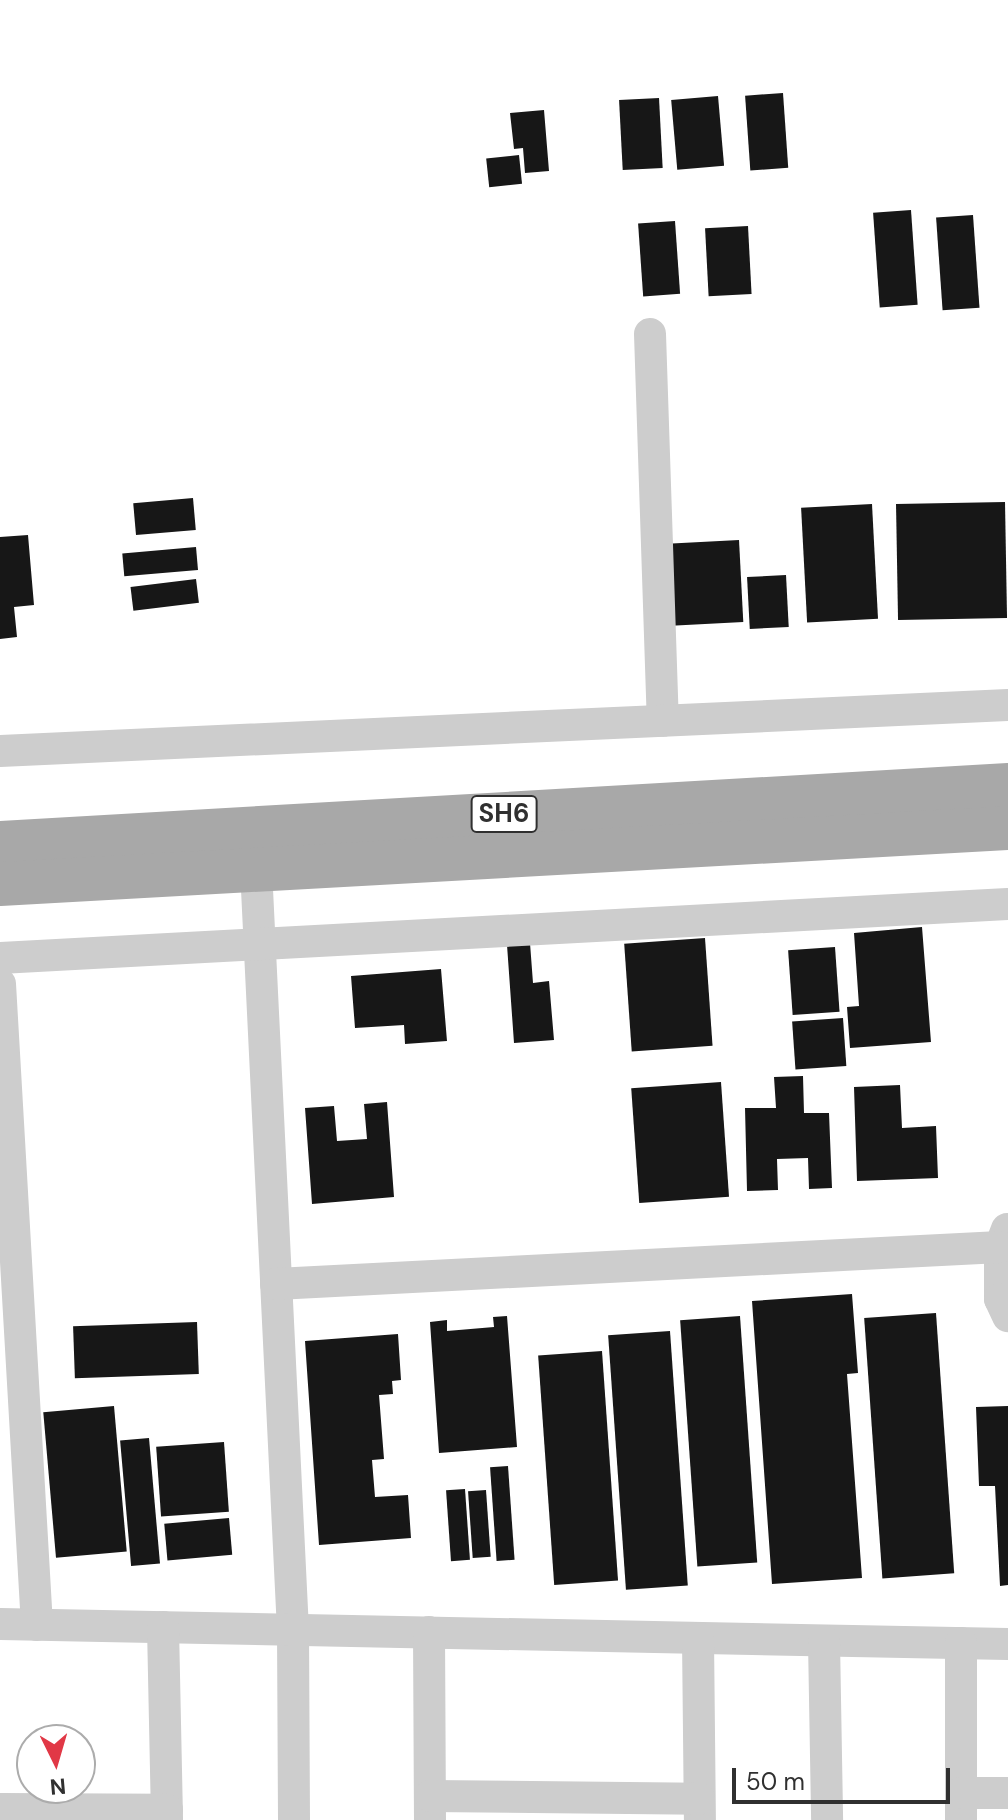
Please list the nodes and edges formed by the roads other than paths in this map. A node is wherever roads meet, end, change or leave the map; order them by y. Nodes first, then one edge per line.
1 (650, 334) dead end
2 (1008, 705) edge
3 (663, 721) junction
4 (0, 751) edge
5 (1008, 785) edge
6 (1008, 828) edge
7 (0, 843) edge
8 (254, 849) junction
9 (0, 884) edge
10 (1008, 904) edge
11 (259, 944) junction
12 (0, 958) edge
13 (0, 984) edge
14 (1004, 1237) edge
15 (276, 1284) junction
16 (9, 1313) edge
17 (1008, 1316) edge
18 (0, 1624) edge
19 (37, 1625) junction
20 (163, 1627) junction
21 (293, 1630) junction
22 (429, 1632) junction
23 (698, 1638) junction
24 (824, 1641) junction
25 (961, 1643) junction
26 (1008, 1644) edge
27 (1008, 1793) edge
28 (961, 1806) edge
29 (430, 1808) edge
30 (562, 1808) edge
31 (700, 1810) edge
32 (13, 1813) edge
33 (167, 1815) edge
34 (294, 1820) edge
35 (827, 1820) edge

1 - 3 street
2 - 3 street
3 - 4 street
5 - 8 main road, SH6
6 - 8 main road, SH6
7 - 8 main road, SH6
8 - 9 main road, SH6
8 - 11 street
10 - 11 street
11 - 12 street
11 - 15 street
13 - 16 street
14 - 15 street
14 - 17 street
15 - 21 street
16 - 19 street
18 - 19 street
19 - 20 street
20 - 21 street
20 - 33 street
21 - 22 street
21 - 34 street
22 - 23 street
22 - 29 street
23 - 24 street
23 - 31 street
24 - 25 street
24 - 35 street
25 - 26 street
25 - 28 street
27 - 28 street
29 - 30 street
30 - 31 street
32 - 33 street

